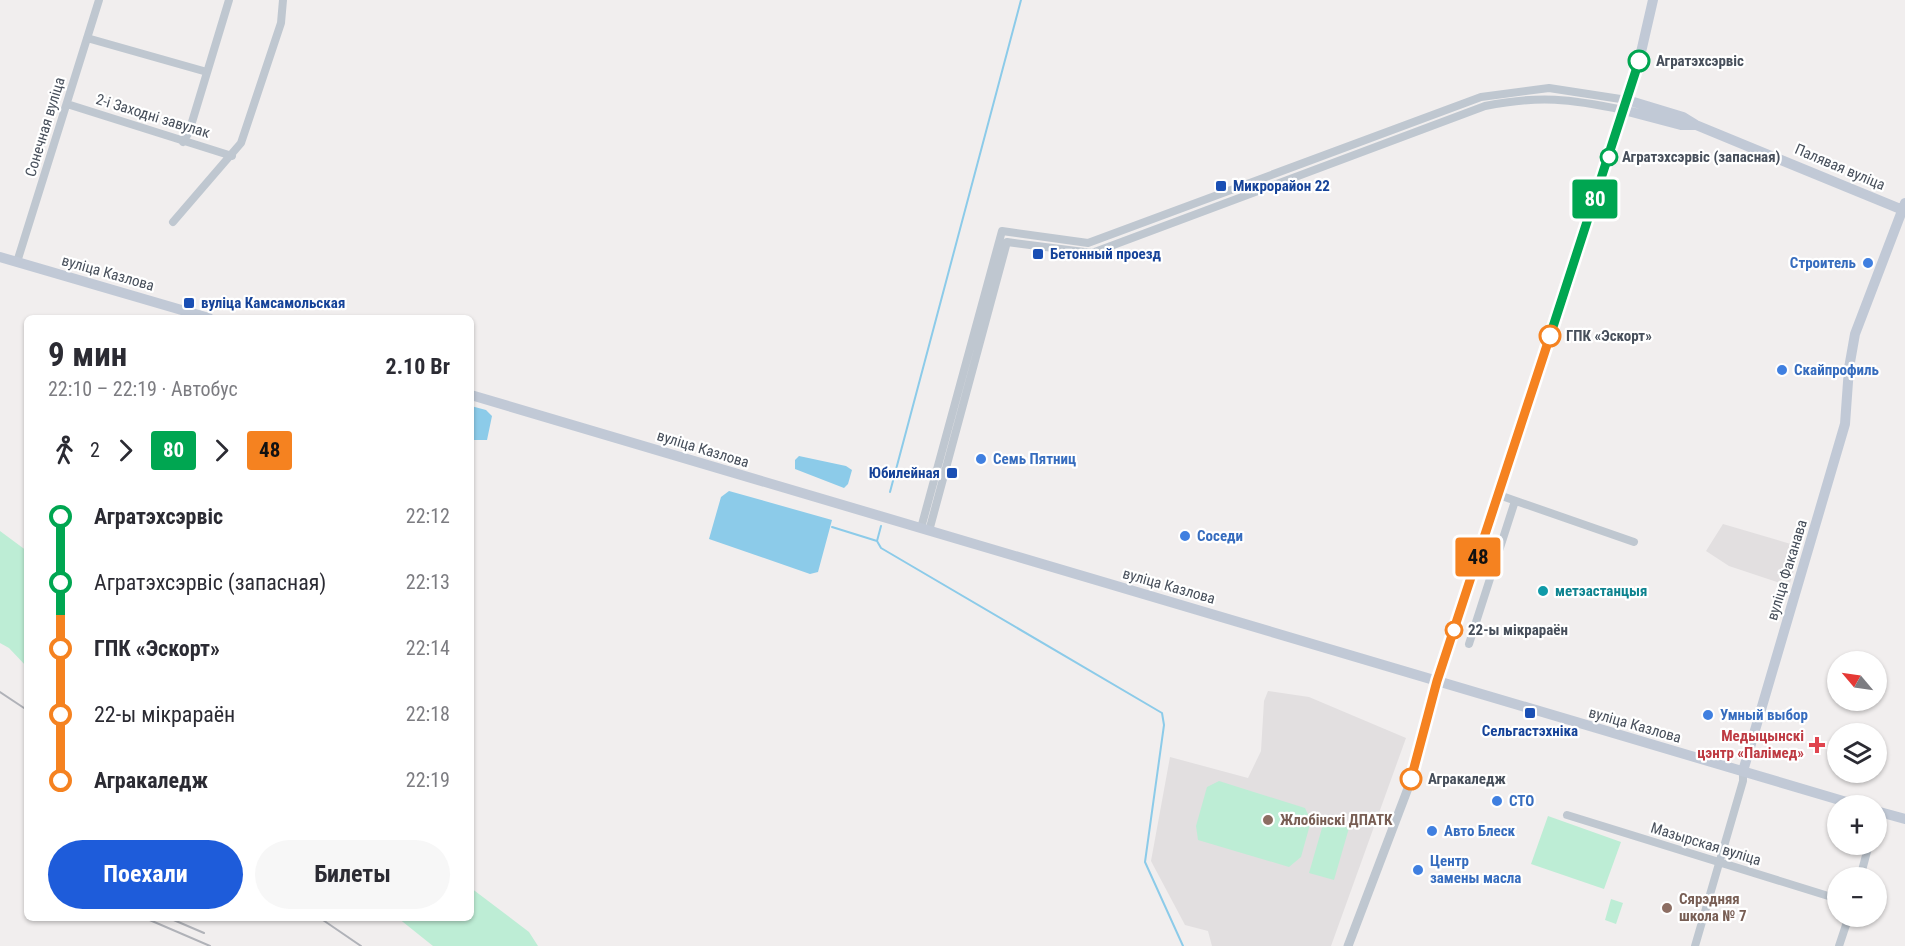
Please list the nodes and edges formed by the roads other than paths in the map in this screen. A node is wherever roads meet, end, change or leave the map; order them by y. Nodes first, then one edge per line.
1 (99, 0) edge
2 (230, 0) edge
3 (284, 0) edge
4 (1653, 0) edge
5 (87, 38) junction
6 (207, 72) junction
7 (66, 104) junction
8 (1626, 105) junction
9 (183, 142) junction
10 (231, 156) junction
11 (1904, 208) edge
12 (173, 222) dead end
13 (0, 257) edge
14 (17, 262) junction
15 (199, 315) edge
16 (474, 396) edge
17 (1499, 495) junction
18 (1515, 501) junction
19 (925, 530) junction
20 (1634, 542) dead end
21 (1468, 644) dead end
22 (1437, 681) junction
23 (1743, 771) junction
24 (1827, 796) edge
25 (1567, 815) dead end
26 (1887, 815) edge
27 (1905, 819) edge
28 (1718, 863) junction
29 (1827, 896) edge
30 (1845, 927) edge
31 (1348, 946) edge
32 (1695, 946) edge
33 (1839, 946) edge

1 - 5 street, Сонечная вуліца
2 - 6 street
3 - 10 street
4 - 8 main road
5 - 6 street
5 - 7 street, Сонечная вуліца
6 - 9 street
7 - 9 street, 2-і Заходні завулак
7 - 14 street, Сонечная вуліца
8 - 11 main road, Палявая вуліца
8 - 17 main road
8 - 19 street
9 - 10 street, 2-і Заходні завулак
10 - 12 street
11 - 23 main road, вуліца Факанава
13 - 14 main road, вуліца Казлова
14 - 15 main road, вуліца Казлова
16 - 19 main road, вуліца Казлова
17 - 18 street
17 - 22 main road
18 - 20 street
18 - 21 street
19 - 22 main road, вуліца Казлова
22 - 23 main road, вуліца Казлова
22 - 31 street
23 - 24 main road, вуліца Казлова
23 - 28 street, вуліца Факанава
25 - 28 street, Мазырская вуліца
26 - 27 main road
28 - 29 street, Мазырская вуліца
28 - 32 street, вуліца Факанава
30 - 33 street

